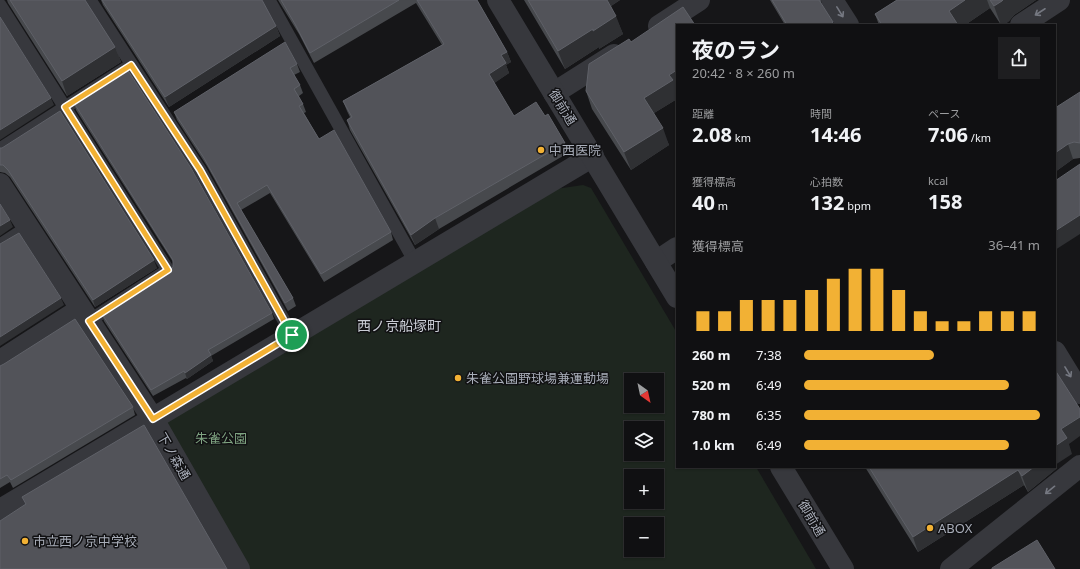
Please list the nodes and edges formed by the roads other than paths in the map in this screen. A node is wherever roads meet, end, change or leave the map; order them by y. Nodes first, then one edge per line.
1 (90, 0) edge
2 (269, 0) edge
3 (498, 0) edge
4 (699, 0) edge
5 (832, 0) edge
6 (1059, 0) edge
7 (0, 5) edge
8 (847, 24) edge
9 (1023, 24) edge
10 (292, 38) junction
11 (278, 46) edge
12 (131, 65) junction
13 (554, 93) junction
14 (65, 107) junction
15 (180, 109) edge
16 (166, 118) junction
17 (0, 149) edge
18 (593, 156) junction
19 (0, 184) edge
20 (28, 227) junction
21 (0, 245) edge
22 (676, 249) edge
23 (415, 262) junction
24 (656, 262) junction
25 (676, 295) edge
26 (85, 315) junction
27 (292, 335) junction
28 (1056, 354) edge
29 (0, 361) edge
30 (1080, 393) edge
31 (153, 419) junction
32 (1080, 466) edge
33 (781, 468) edge
34 (0, 510) edge
35 (239, 569) edge
36 (843, 569) edge
37 (951, 569) edge

1 - 12 lane
2 - 10 lane
3 - 13 street, 御前通
4 - 13 street
5 -> 8 street
6 -> 9 street
7 - 14 lane
10 - 11 lane
10 - 23 lane
12 - 14 lane
12 - 16 lane
13 - 18 street, 御前通
14 - 17 lane
14 - 26 lane
15 - 16 lane
16 - 27 lane
18 - 23 street
18 - 24 street, 御前通
19 - 20 street, 下ノ森通
20 - 21 lane
20 - 26 street, 下ノ森通
22 - 24 street
23 - 27 street
24 - 25 street, 御前通
26 - 29 street
26 - 31 street, 下ノ森通
27 - 31 street
28 -> 30 street
31 - 34 street
31 - 35 street, 下ノ森通
32 -> 37 street
33 - 36 street, 御前通

